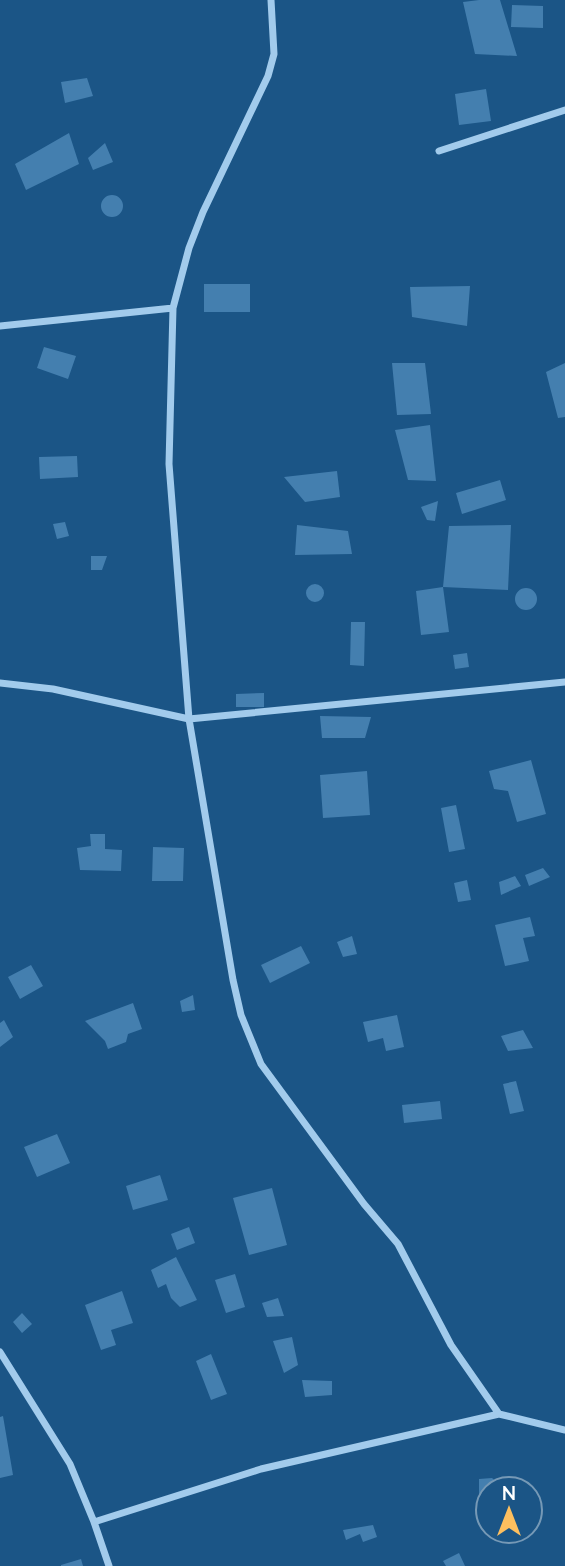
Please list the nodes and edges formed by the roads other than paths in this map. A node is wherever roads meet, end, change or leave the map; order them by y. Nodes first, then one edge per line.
1 (271, 0) edge
2 (565, 110) edge
3 (439, 151) dead end
4 (173, 308) junction
5 (0, 326) edge
6 (0, 682) edge
7 (564, 682) edge
8 (565, 692) edge
9 (189, 719) junction
10 (0, 1352) edge
11 (499, 1414) junction
12 (565, 1430) edge
13 (94, 1522) junction
14 (109, 1566) edge

1 - 4 street
2 - 3 street
4 - 5 street
4 - 9 street
6 - 9 street
7 - 8 street
7 - 9 street
9 - 11 street
10 - 13 street
11 - 12 street
11 - 13 street
13 - 14 street

